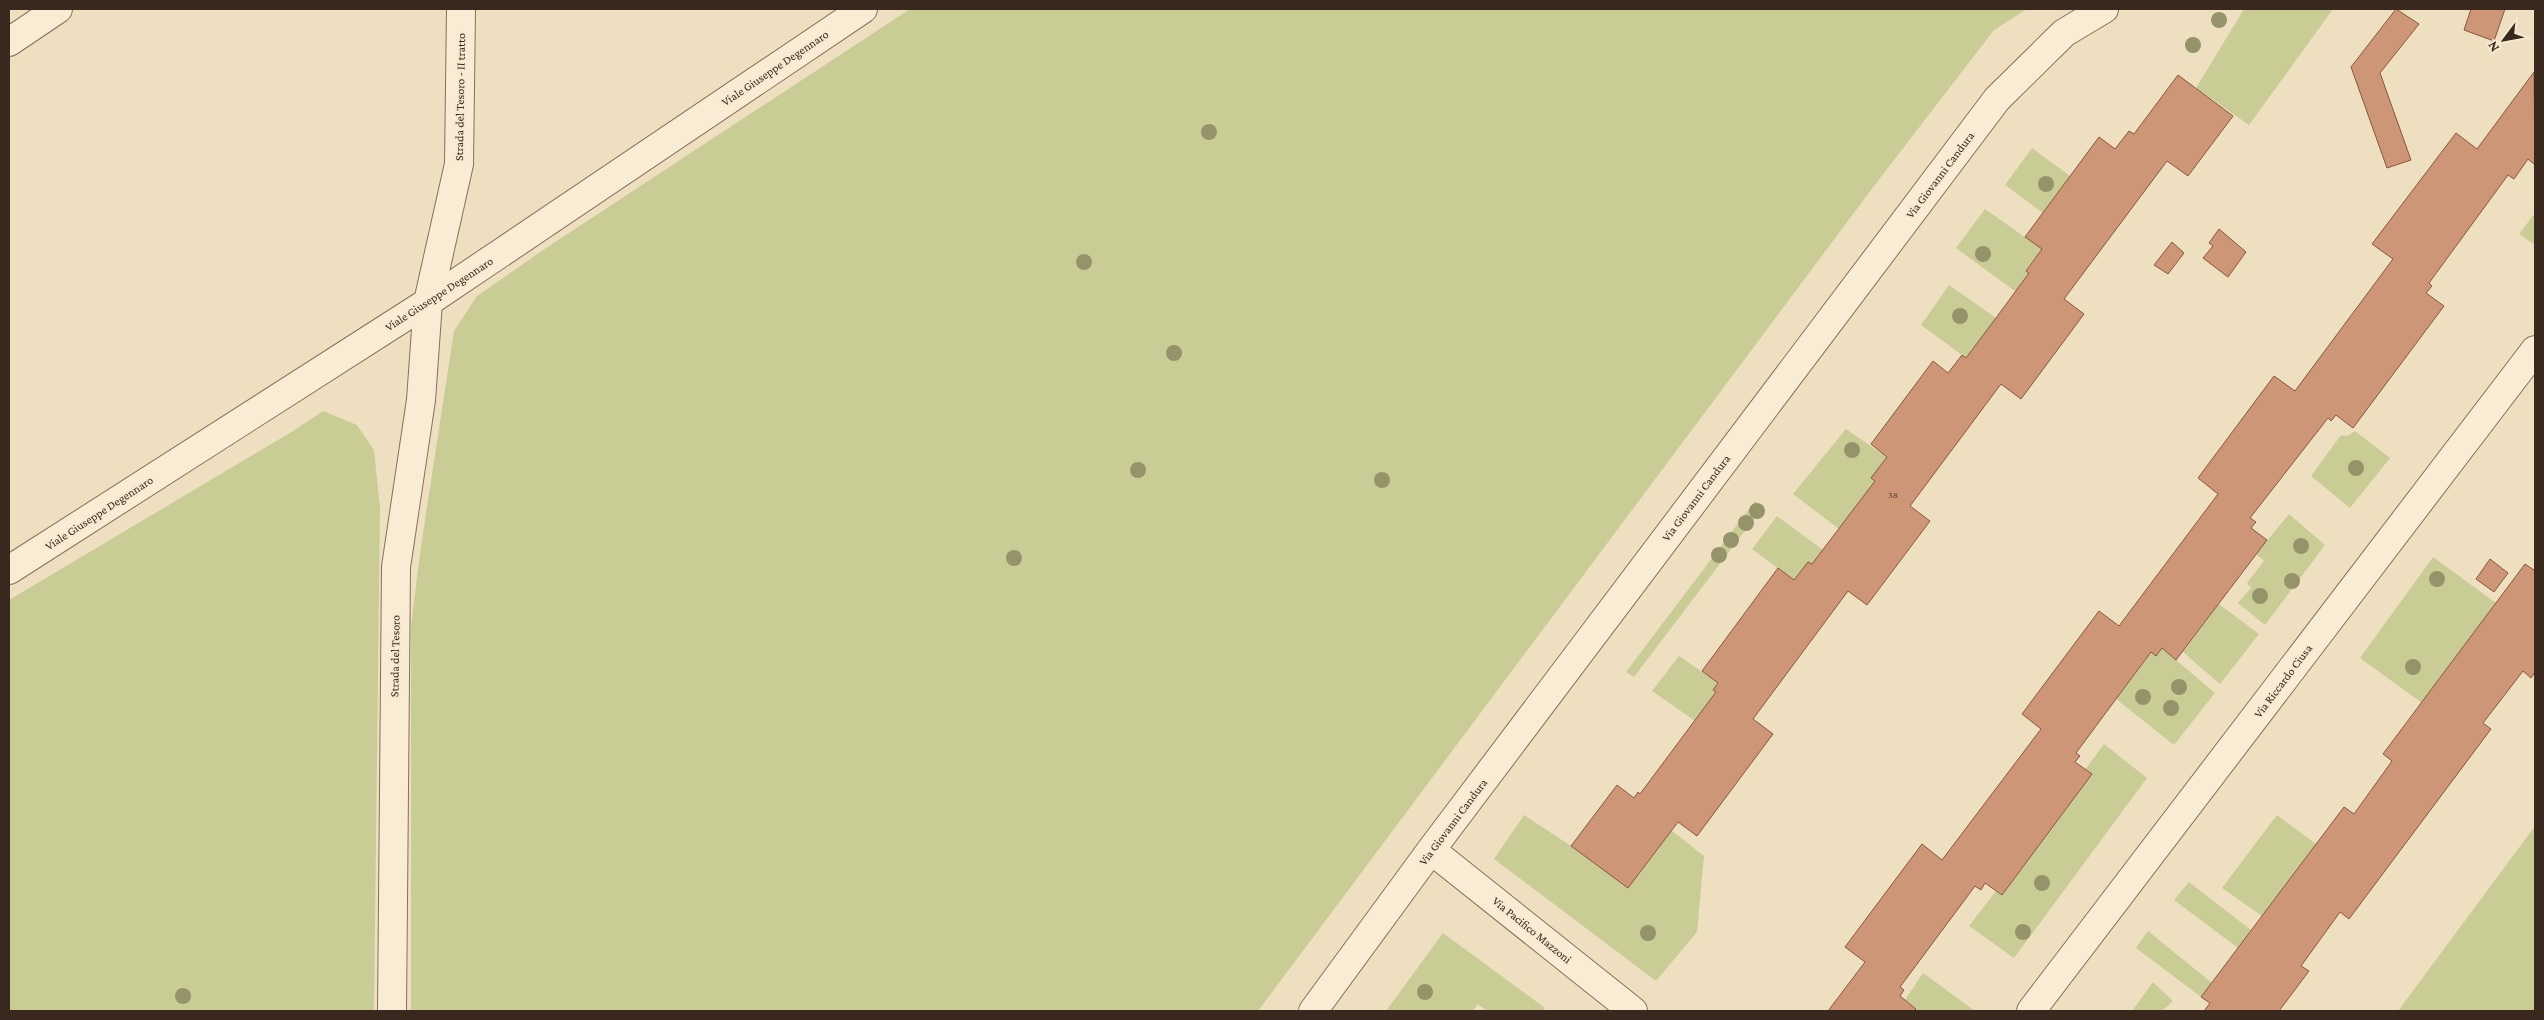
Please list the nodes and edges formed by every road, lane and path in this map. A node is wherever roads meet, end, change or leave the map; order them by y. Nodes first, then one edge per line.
1 (58, 9) edge
2 (461, 9) edge
3 (863, 9) edge
4 (2104, 9) edge
5 (9, 42) edge
6 (428, 302) junction
7 (2535, 350) edge
8 (9, 570) edge
9 (1431, 850) junction
10 (392, 1011) edge
11 (1313, 1011) edge
12 (1634, 1011) edge
13 (2031, 1011) edge

1 - 5 street
2 - 6 street, Strada del Tesoro - II tratto
3 - 6 street, Viale Giuseppe Degennaro
4 - 9 street, Via Giovanni Candura
6 - 8 street, Viale Giuseppe Degennaro
6 - 10 street, Strada del Tesoro
7 - 13 street, Via Riccardo Ciusa
9 - 11 street, Via Giovanni Candura
9 - 12 street, Via Pacifico Mazzoni

